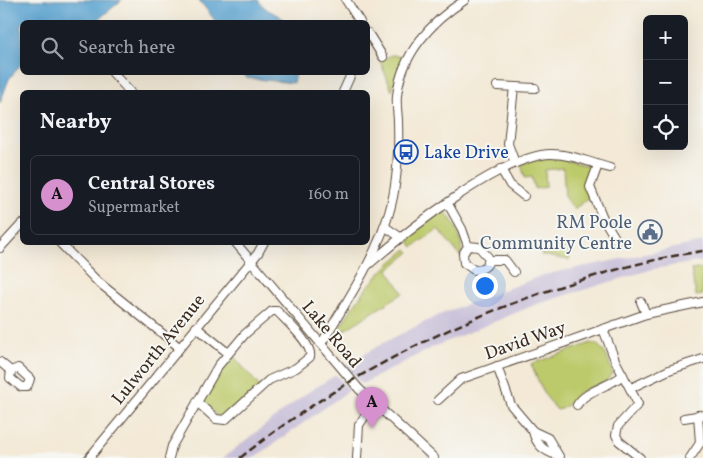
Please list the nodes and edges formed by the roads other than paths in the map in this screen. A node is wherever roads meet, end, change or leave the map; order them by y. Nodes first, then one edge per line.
1 (346, 0) edge
2 (465, 0) edge
3 (359, 20) edge
4 (370, 41) edge
5 (383, 57) dead end
6 (115, 75) edge
7 (351, 75) edge
8 (498, 86) dead end
9 (514, 87) junction
10 (535, 88) dead end
11 (128, 90) edge
12 (344, 90) edge
13 (515, 163) junction
14 (598, 165) junction
15 (610, 168) dead end
16 (501, 169) junction
17 (524, 196) dead end
18 (448, 204) junction
19 (20, 226) edge
20 (384, 226) junction
21 (400, 237) junction
22 (617, 242) dead end
23 (61, 245) edge
24 (238, 245) edge
25 (262, 245) edge
26 (468, 246) junction
27 (0, 248) edge
28 (489, 260) junction
29 (251, 261) junction
30 (364, 269) junction
31 (514, 272) dead end
32 (641, 302) dead end
33 (703, 302) edge
34 (646, 314) junction
35 (196, 327) junction
36 (603, 329) junction
37 (321, 344) junction
38 (179, 347) junction
39 (228, 353) junction
40 (703, 359) edge
41 (0, 362) edge
42 (497, 366) junction
43 (11, 371) dead end
44 (623, 375) junction
45 (631, 388) junction
46 (438, 400) dead end
47 (197, 402) junction
48 (374, 404) junction
49 (576, 405) dead end
50 (700, 415) edge
51 (684, 418) dead end
52 (559, 457) edge
53 (89, 458) edge
54 (169, 458) edge
55 (357, 458) edge
56 (434, 458) edge
57 (640, 458) edge
58 (690, 458) edge

1 - 3 street
2 - 20 street
4 - 5 street
6 - 11 street
7 - 12 street
8 - 9 street
9 - 10 street
9 - 13 street
13 - 14 street
13 - 16 street
14 - 15 street
14 - 22 street
16 - 17 street
16 - 18 street
18 - 21 street
18 - 26 street
19 - 27 street
20 - 21 street
20 - 30 street
21 - 30 street
23 - 38 street
24 - 29 street, Lake Road
25 - 29 street, Lulworth Avenue
26 - 28 street
26 - 28 street
28 - 31 street
29 - 35 street, Lulworth Avenue
29 - 37 street, Lake Road
30 - 37 street
32 - 34 street
33 - 34 street, David Way
34 - 36 street, David Way
35 - 38 street, Lulworth Avenue
35 - 39 street
36 - 42 street, David Way
36 - 44 street
37 - 48 street, Lake Road
38 - 53 street, Lulworth Avenue
39 - 47 street
39 - 47 street
40 - 45 street
41 - 43 street
42 - 46 street, David Way
42 - 52 street
44 - 45 street
44 - 49 street
45 - 57 street
47 - 54 street
48 - 55 street
48 - 56 street, Lake Road
50 - 51 street
50 - 58 street

